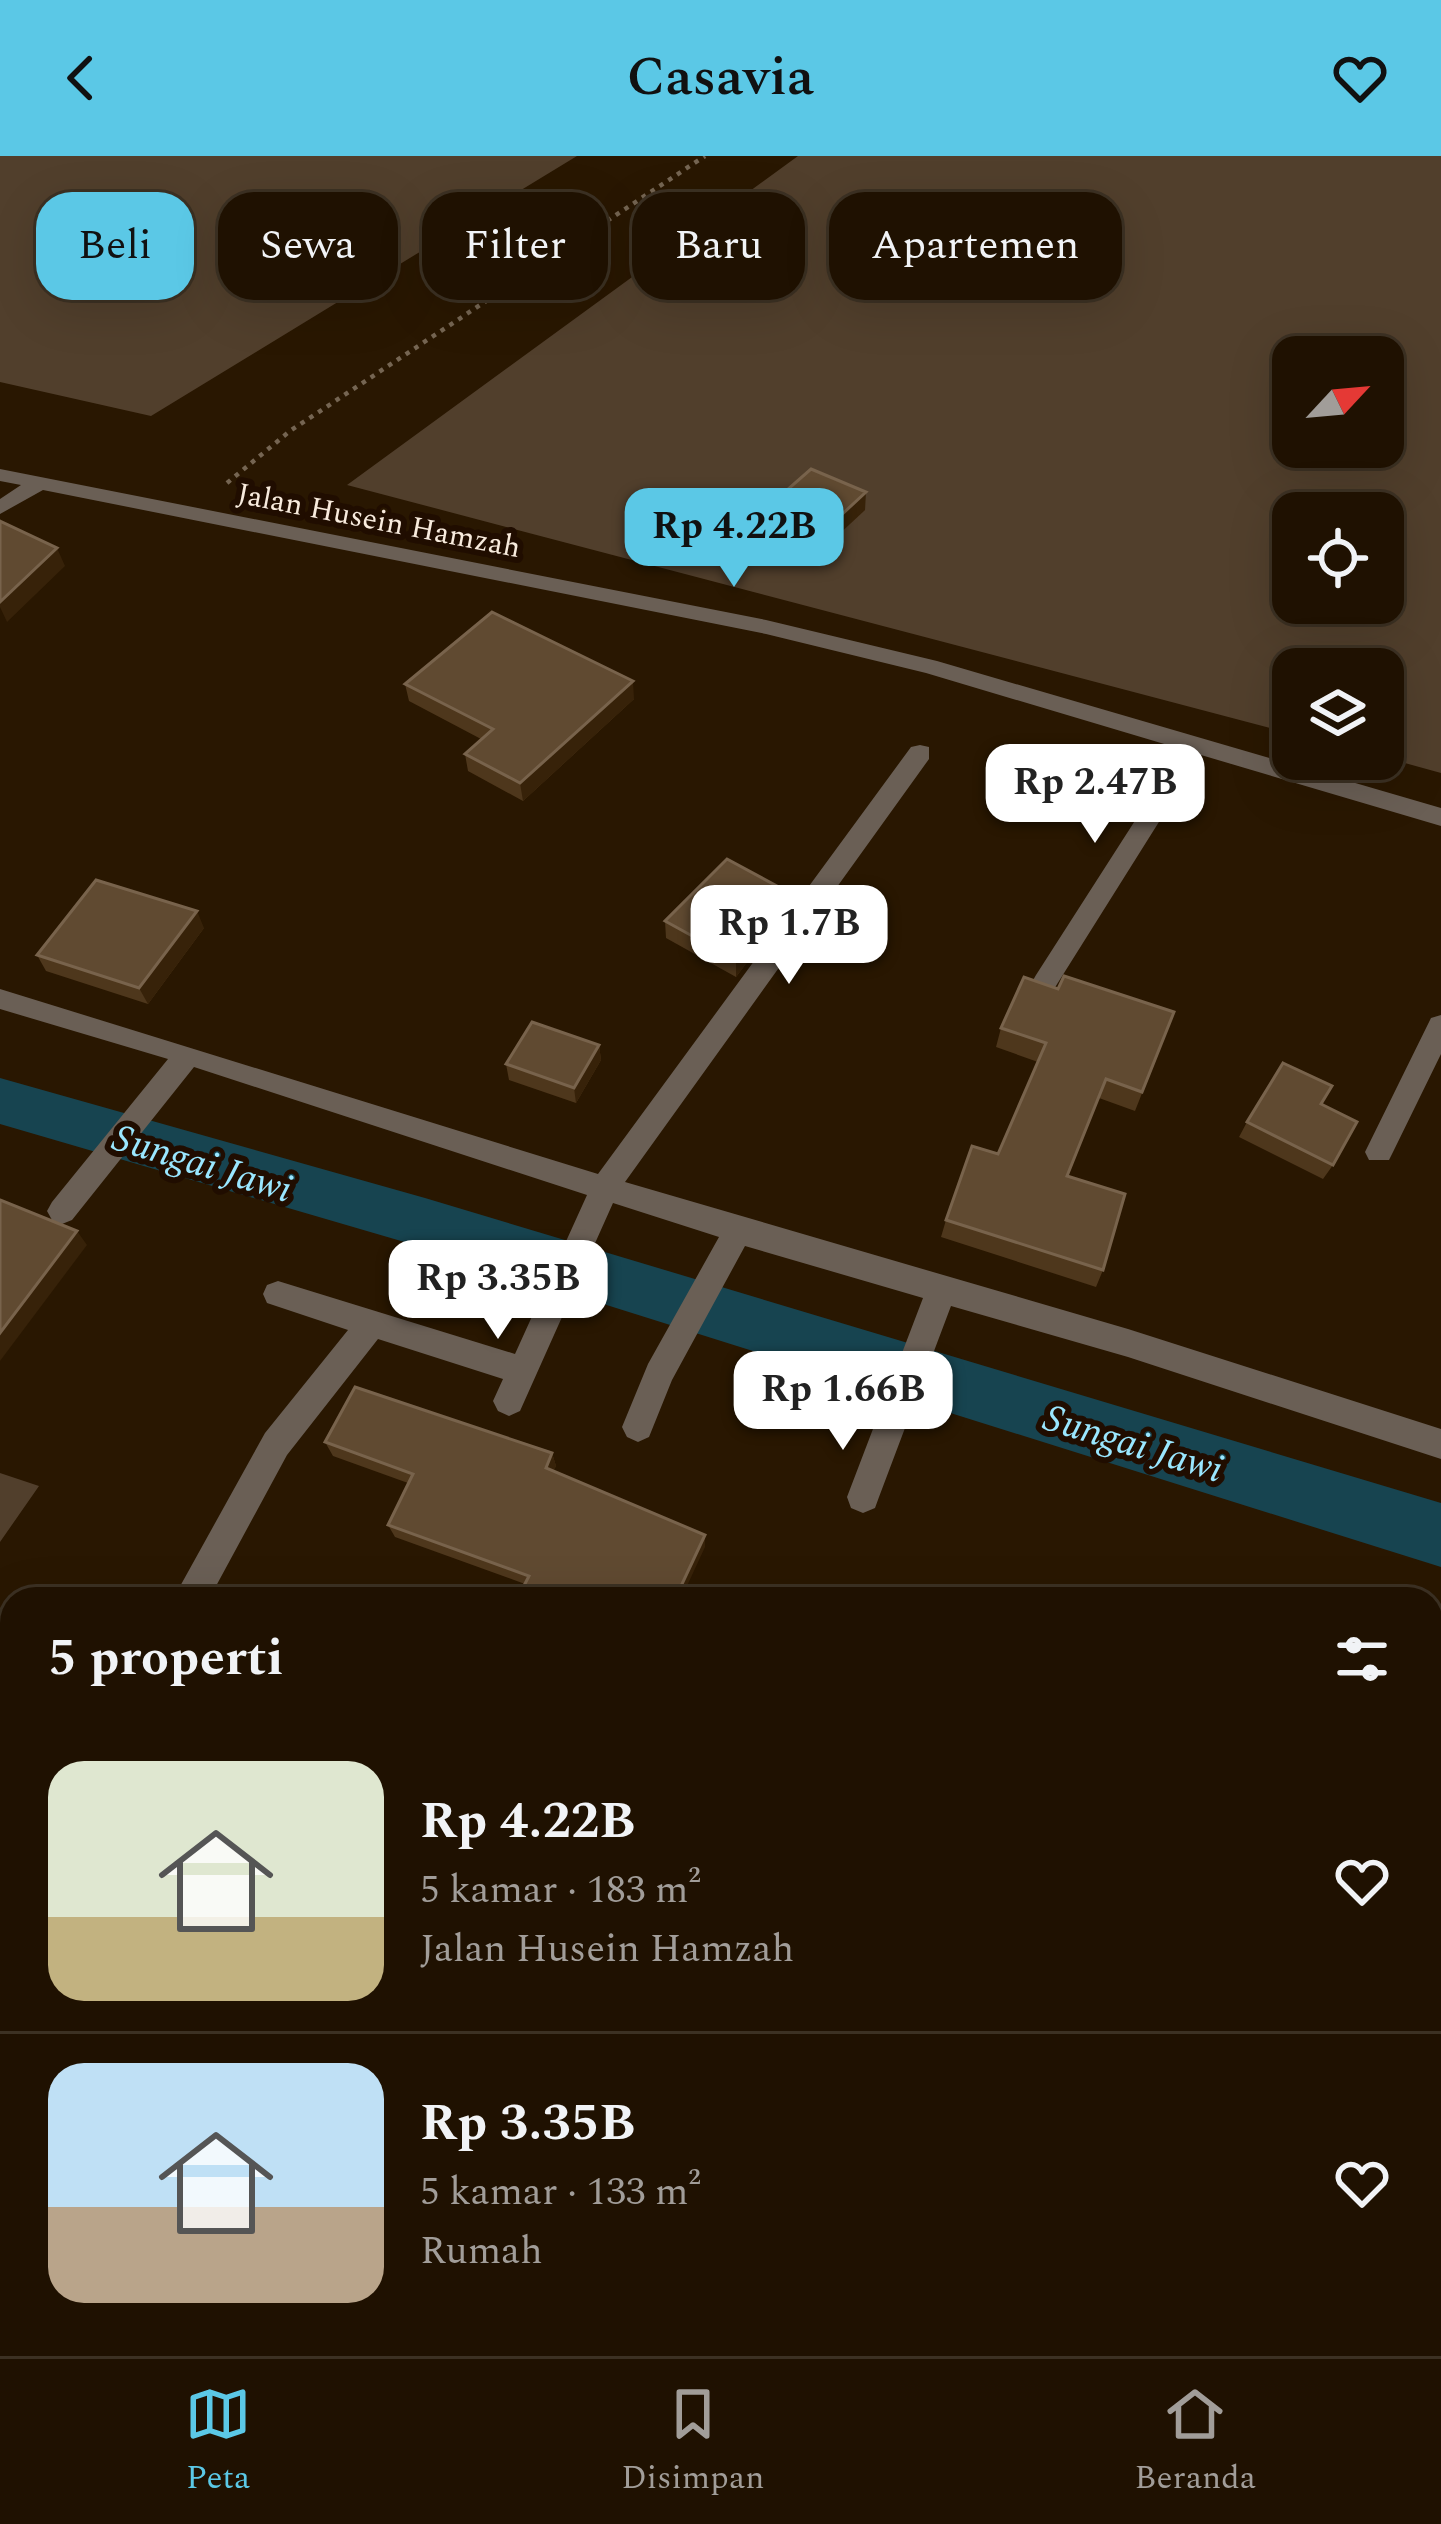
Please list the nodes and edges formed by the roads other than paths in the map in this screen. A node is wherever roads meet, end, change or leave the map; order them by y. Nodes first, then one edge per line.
1 (0, 475) edge
2 (39, 483) junction
3 (0, 508) edge
4 (1196, 744) junction
5 (920, 752) dead end
6 (1441, 817) edge
7 (1045, 982) edge
8 (0, 999) edge
9 (1441, 1026) edge
10 (188, 1054) junction
11 (1379, 1152) dead end
12 (606, 1186) junction
13 (62, 1211) dead end
14 (738, 1231) junction
15 (278, 1294) dead end
16 (937, 1303) junction
17 (372, 1323) junction
18 (523, 1371) junction
19 (509, 1401) dead end
20 (638, 1427) dead end
21 (1441, 1444) edge
22 (863, 1497) dead end
23 (197, 1587) edge

1 - 2 street, Jalan Husein Hamzah
2 - 3 street
2 - 4 street, Jalan Husein Hamzah
4 - 6 street, Jalan Husein Hamzah
4 - 7 street
5 - 12 street
8 - 10 street
9 - 11 street
10 - 12 street
10 - 13 street
12 - 14 street
12 - 18 street
14 - 16 street
14 - 20 street
15 - 17 street
16 - 21 street
16 - 22 street
17 - 18 street
17 - 23 street
18 - 19 street

